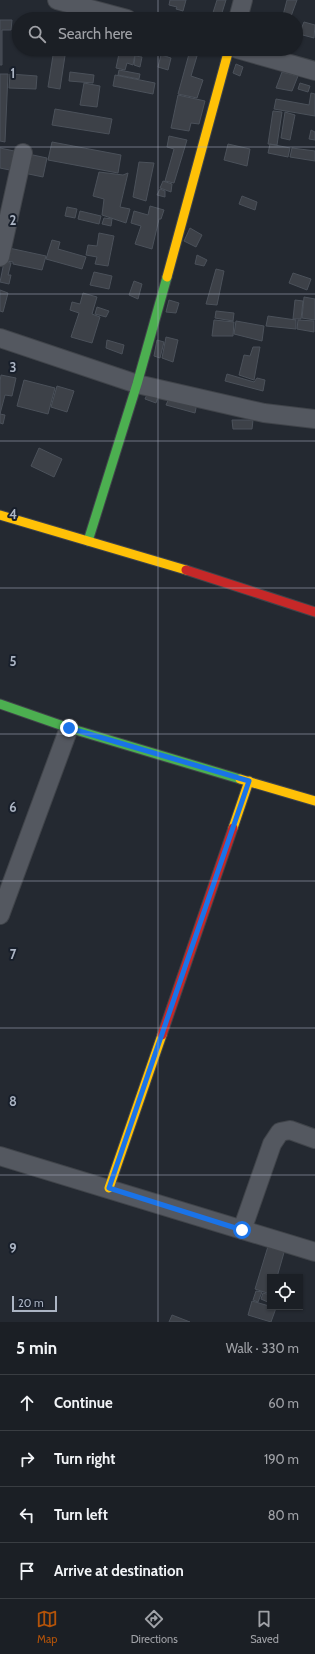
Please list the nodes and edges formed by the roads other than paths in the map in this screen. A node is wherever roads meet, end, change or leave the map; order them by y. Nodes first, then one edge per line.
1 (57, 0) edge
2 (243, 0) edge
3 (101, 12) edge
4 (240, 12) edge
5 (227, 56) edge
6 (262, 56) edge
7 (315, 71) edge
8 (23, 153) dead end
9 (0, 257) edge
10 (0, 338) edge
11 (137, 384) junction
12 (315, 419) edge
13 (0, 515) edge
14 (88, 541) junction
15 (315, 612) edge
16 (0, 704) edge
17 (69, 728) junction
18 (249, 781) junction
19 (315, 801) edge
20 (0, 915) edge
21 (315, 1139) edge
22 (0, 1156) edge
23 (109, 1188) junction
24 (242, 1230) junction
25 (315, 1252) edge

1 - 3 street
2 - 4 street
5 - 11 street
6 - 7 street
8 - 9 street
10 - 11 street
11 - 12 street
11 - 14 street
13 - 14 street
14 - 15 street
16 - 17 street
17 - 18 street
17 - 20 street
18 - 19 street
18 - 23 street
21 - 24 street
22 - 23 street
23 - 24 street
24 - 25 street

